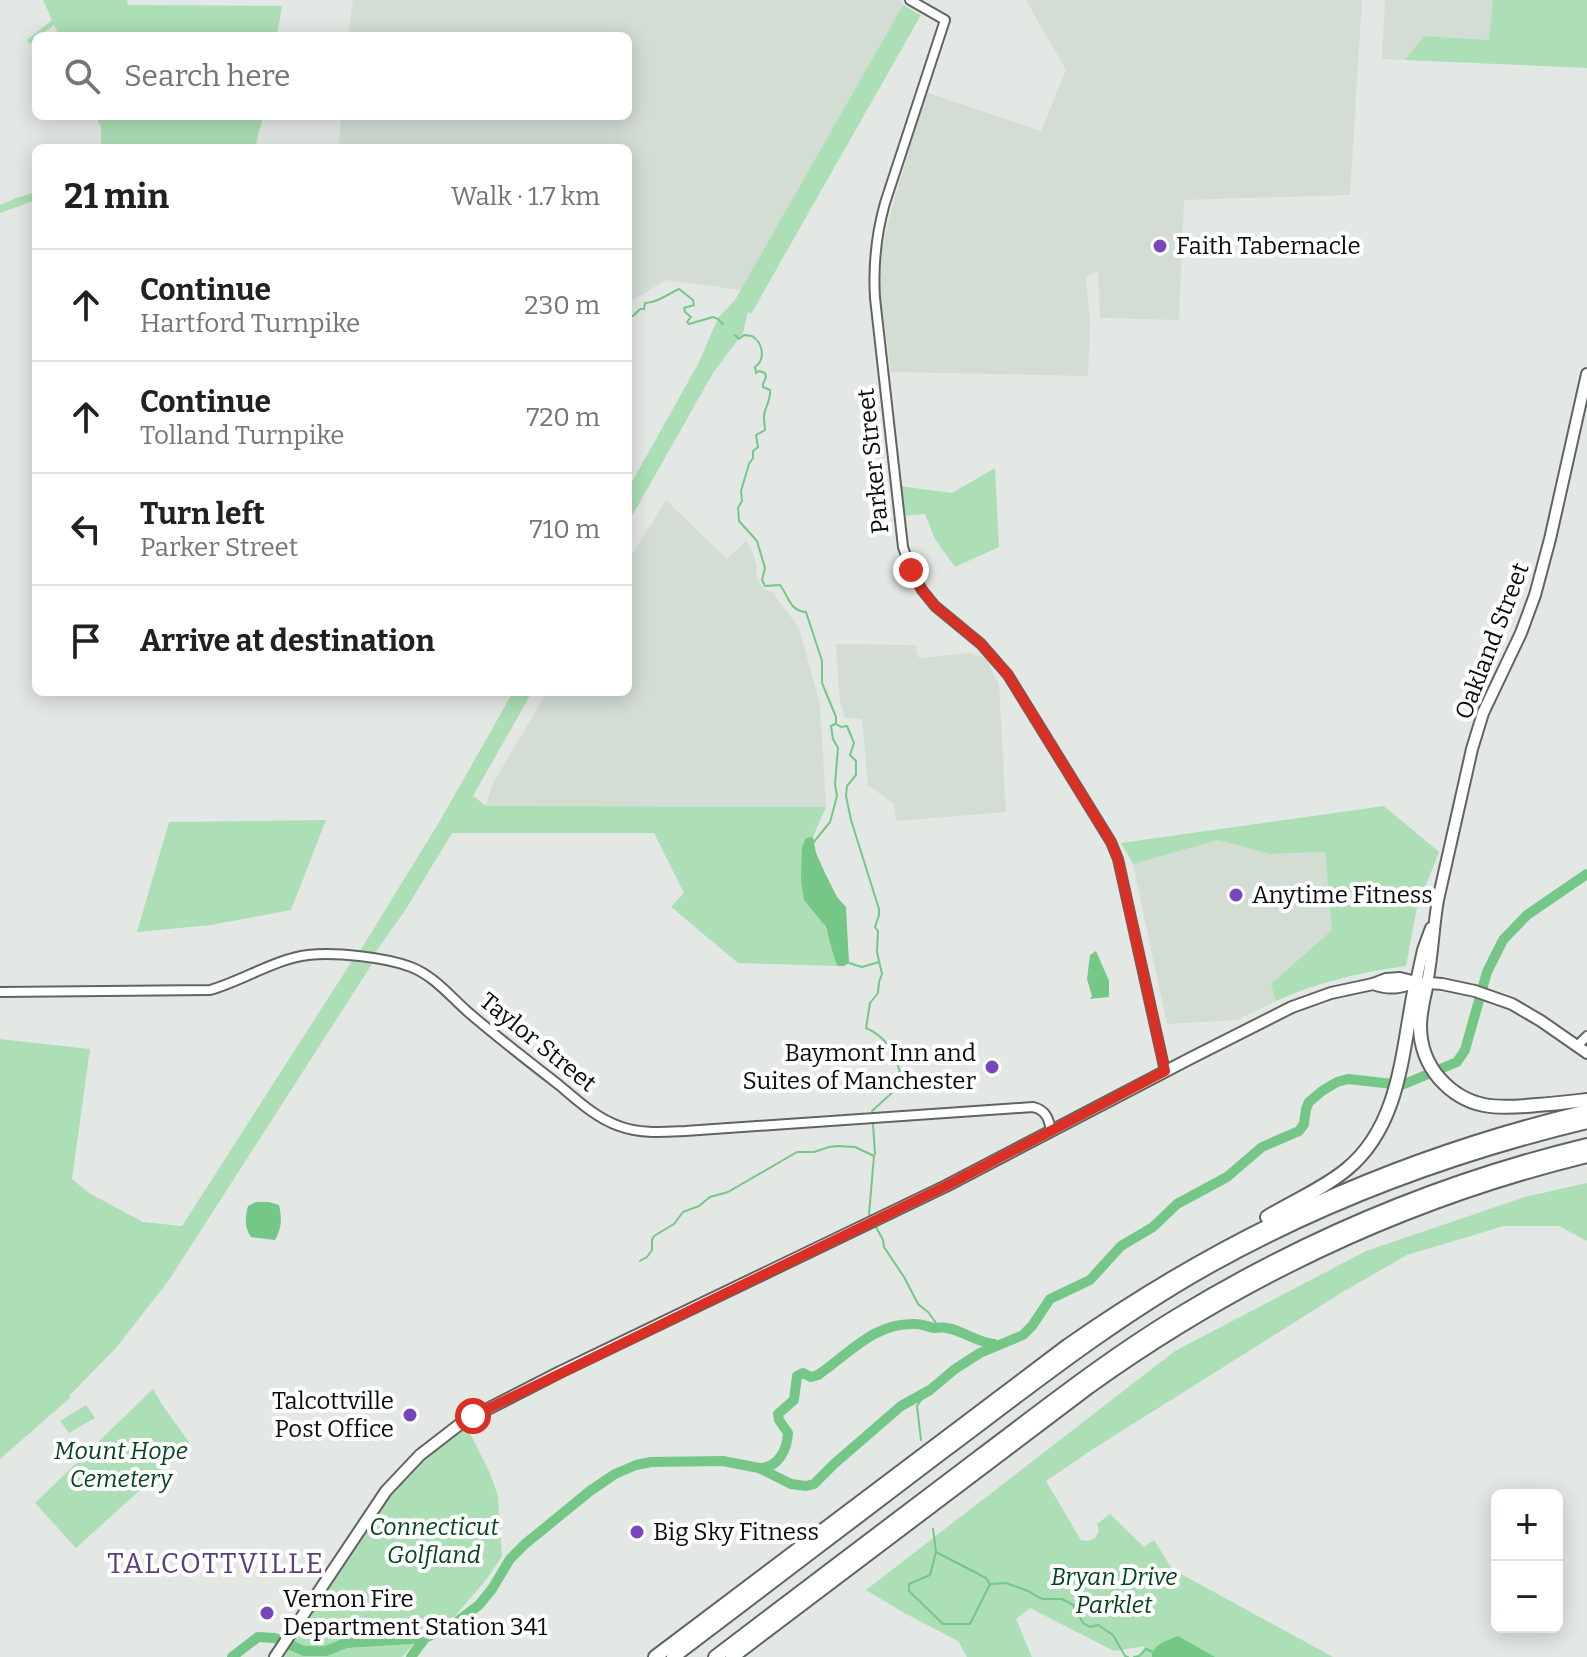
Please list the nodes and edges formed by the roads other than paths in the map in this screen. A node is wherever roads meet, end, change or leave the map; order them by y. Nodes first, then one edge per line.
1 (910, 0) edge
2 (1587, 374) edge
3 (1421, 982) junction
4 (0, 992) edge
5 (1587, 1036) edge
6 (1577, 1046) junction
7 (1587, 1053) edge
8 (1165, 1071) junction
9 (1587, 1100) edge
10 (1587, 1111) edge
11 (1587, 1122) edge
12 (1051, 1131) junction
13 (1587, 1145) edge
14 (1587, 1156) edge
15 (1203, 1259) junction
16 (275, 1657) edge
17 (655, 1657) edge
18 (673, 1657) edge
19 (715, 1657) edge
20 (732, 1657) edge

1 - 8 street, Parker Street
2 - 3 main road, Oakland Street
3 - 6 main road
3 - 8 main road
3 - 9 highway
3 - 15 highway
4 - 12 street, Taylor Street
5 - 6 street
6 - 7 main road
8 - 12 main road
10 - 15 highway
11 - 18 highway
12 - 16 main road
13 - 19 highway
14 - 20 highway
15 - 17 highway

